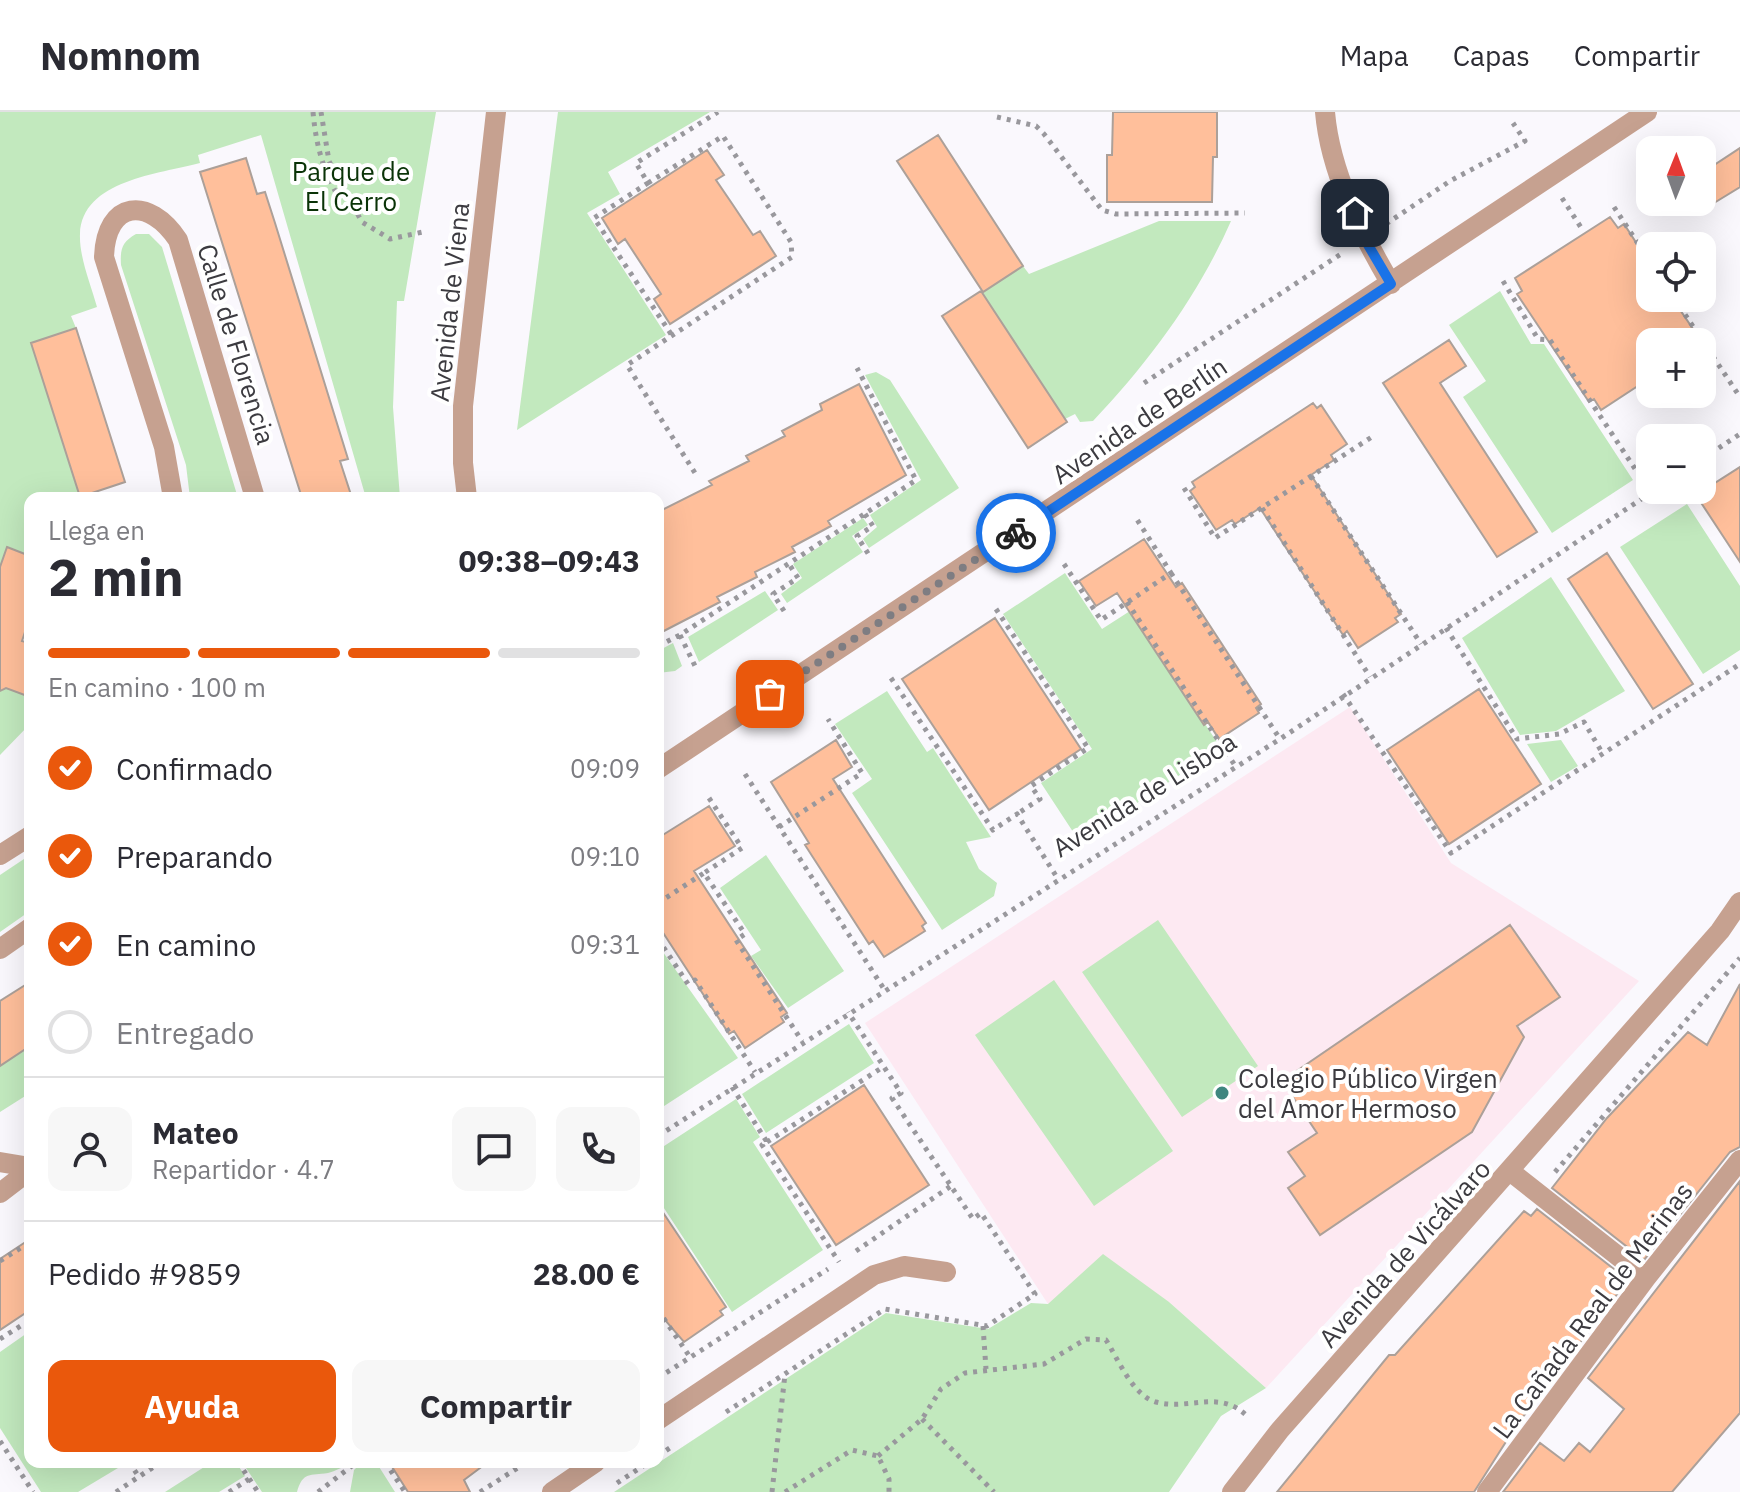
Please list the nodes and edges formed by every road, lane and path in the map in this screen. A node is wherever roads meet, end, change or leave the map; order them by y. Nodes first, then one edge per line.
1 (313, 112) edge
2 (321, 112) edge
3 (496, 112) edge
4 (718, 112) edge
5 (1325, 112) edge
6 (1647, 112) edge
7 (997, 117) dead end
8 (648, 183) junction
9 (338, 196) dead end
10 (1562, 197) dead end
11 (1614, 207) dead end
12 (1245, 213) dead end
13 (1582, 229) dead end
14 (423, 232) dead end
15 (1636, 241) edge
16 (1503, 281) dead end
17 (1391, 284) junction
18 (1683, 312) edge
19 (671, 334) junction
20 (857, 368) dead end
21 (1740, 397) edge
22 (1740, 434) edge
23 (1375, 435) dead end
24 (1716, 450) edge
25 (1636, 466) edge
26 (695, 473) dead end
27 (1311, 476) junction
28 (1184, 488) dead end
29 (172, 492) edge
30 (253, 492) edge
31 (466, 492) edge
32 (1636, 502) edge
33 (1262, 508) junction
34 (865, 514) junction
35 (1136, 518) dead end
36 (869, 555) dead end
37 (789, 564) junction
38 (1064, 564) dead end
39 (1171, 573) junction
40 (1127, 602) junction
41 (996, 609) dead end
42 (784, 611) dead end
43 (1446, 628) junction
44 (680, 635) junction
45 (664, 643) edge
46 (1421, 644) junction
47 (1740, 664) edge
48 (696, 668) dead end
49 (1370, 677) junction
50 (891, 678) dead end
51 (1343, 694) junction
52 (828, 719) dead end
53 (1280, 739) junction
54 (1603, 754) junction
55 (664, 765) edge
56 (1236, 767) junction
57 (745, 774) dead end
58 (709, 798) dead end
59 (1017, 814) junction
60 (779, 827) junction
61 (24, 840) edge
62 (0, 855) edge
63 (704, 873) junction
64 (1058, 879) junction
65 (664, 899) edge
66 (1740, 902) edge
67 (24, 932) edge
68 (664, 948) edge
69 (0, 949) edge
70 (1740, 958) edge
71 (884, 989) junction
72 (848, 1012) junction
73 (802, 1041) junction
74 (883, 1067) junction
75 (755, 1072) junction
76 (732, 1087) junction
77 (664, 1133) edge
78 (767, 1142) junction
79 (1740, 1160) edge
80 (0, 1162) edge
81 (24, 1167) edge
82 (1511, 1172) junction
83 (24, 1173) edge
84 (1552, 1175) dead end
85 (951, 1186) junction
86 (0, 1193) edge
87 (24, 1246) edge
88 (0, 1261) edge
89 (839, 1262) junction
90 (946, 1272) dead end
91 (1646, 1278) junction
92 (664, 1319) edge
93 (24, 1324) edge
94 (983, 1326) junction
95 (0, 1339) edge
96 (690, 1357) junction
97 (986, 1369) junction
98 (785, 1373) junction
99 (664, 1374) edge
100 (721, 1414) dead end
101 (1246, 1415) dead end
102 (664, 1416) edge
103 (922, 1419) junction
104 (683, 1439) dead end
105 (0, 1441) edge
106 (664, 1452) edge
107 (878, 1456) junction
108 (133, 1468) edge
109 (152, 1468) edge
110 (242, 1468) edge
111 (350, 1468) edge
112 (389, 1468) edge
113 (518, 1468) edge
114 (587, 1468) edge
115 (639, 1468) edge
116 (139, 1477) junction
117 (249, 1479) junction
118 (614, 1484) dead end
119 (326, 1490) edge
120 (33, 1492) edge
121 (116, 1492) edge
122 (229, 1492) edge
123 (258, 1492) edge
124 (318, 1492) edge
125 (405, 1492) edge
126 (480, 1492) edge
127 (552, 1492) edge
128 (772, 1492) edge
129 (785, 1492) edge
130 (889, 1492) edge
131 (994, 1492) edge
132 (1232, 1492) edge
133 (1487, 1492) edge

1 - 9 path
2 - 14 path
3 - 31 street, Avenida de Viena
4 - 8 path
5 - 17 street
6 - 17 street, Avenida de Berlín
7 - 12 path
8 - 19 path
8 - 19 path
10 - 13 path
11 - 15 path
16 - 25 path
17 - 55 street, Avenida de Berlín
18 - 21 path
19 - 26 path
20 - 34 path
22 - 24 path
23 - 27 path
27 - 33 path
27 - 46 path
28 - 33 path
29 - 30 street, Calle de Florencia
32 - 43 path, Avenida de Lisboa
33 - 49 path
34 - 36 path
34 - 37 path
35 - 39 path
37 - 42 path
37 - 44 path
38 - 40 path
39 - 40 path
39 - 53 path
40 - 56 path
41 - 59 path
43 - 46 path, Avenida de Lisboa
43 - 54 path
44 - 45 path
44 - 48 path
46 - 49 path, Avenida de Lisboa
47 - 54 path
49 - 51 path, Avenida de Lisboa
50 - 59 path
51 - 53 path, Avenida de Lisboa
51 - 54 path
52 - 60 path
53 - 56 path, Avenida de Lisboa
56 - 64 path, Avenida de Lisboa
57 - 60 path
58 - 63 path
59 - 64 path
60 - 71 path
61 - 62 street
63 - 65 path
63 - 73 path
64 - 71 path, Avenida de Lisboa
66 - 82 street, Avenida de Vicálvaro
67 - 69 street
68 - 75 path
70 - 84 path
71 - 72 path, Avenida de Lisboa
72 - 73 path, Avenida de Lisboa
72 - 74 path
73 - 75 path, Avenida de Lisboa
74 - 78 path
74 - 85 path
75 - 76 path, Avenida de Lisboa
76 - 77 path, Avenida de Lisboa
76 - 78 path
78 - 89 path
79 - 91 street, La Cañada Real de Merinas
80 - 81 street
82 - 91 street
82 - 132 street, Avenida de Vicálvaro
83 - 86 street
85 - 89 path
85 - 94 path
87 - 88 path
89 - 96 path
90 - 102 street
91 - 133 street, La Cañada Real de Merinas
92 - 96 path
93 - 95 path
94 - 97 path
94 - 98 path
96 - 99 path
97 - 101 path
97 - 103 path
98 - 100 path
98 - 128 path
103 - 107 path
103 - 131 path
104 - 106 path
105 - 120 path
107 - 129 path
107 - 130 path
108 - 116 path
109 - 116 path
110 - 117 path
111 - 119 path
112 - 125 path
113 - 126 path
114 - 127 street
115 - 118 path
116 - 121 path
117 - 122 path
117 - 123 path
119 - 124 path

